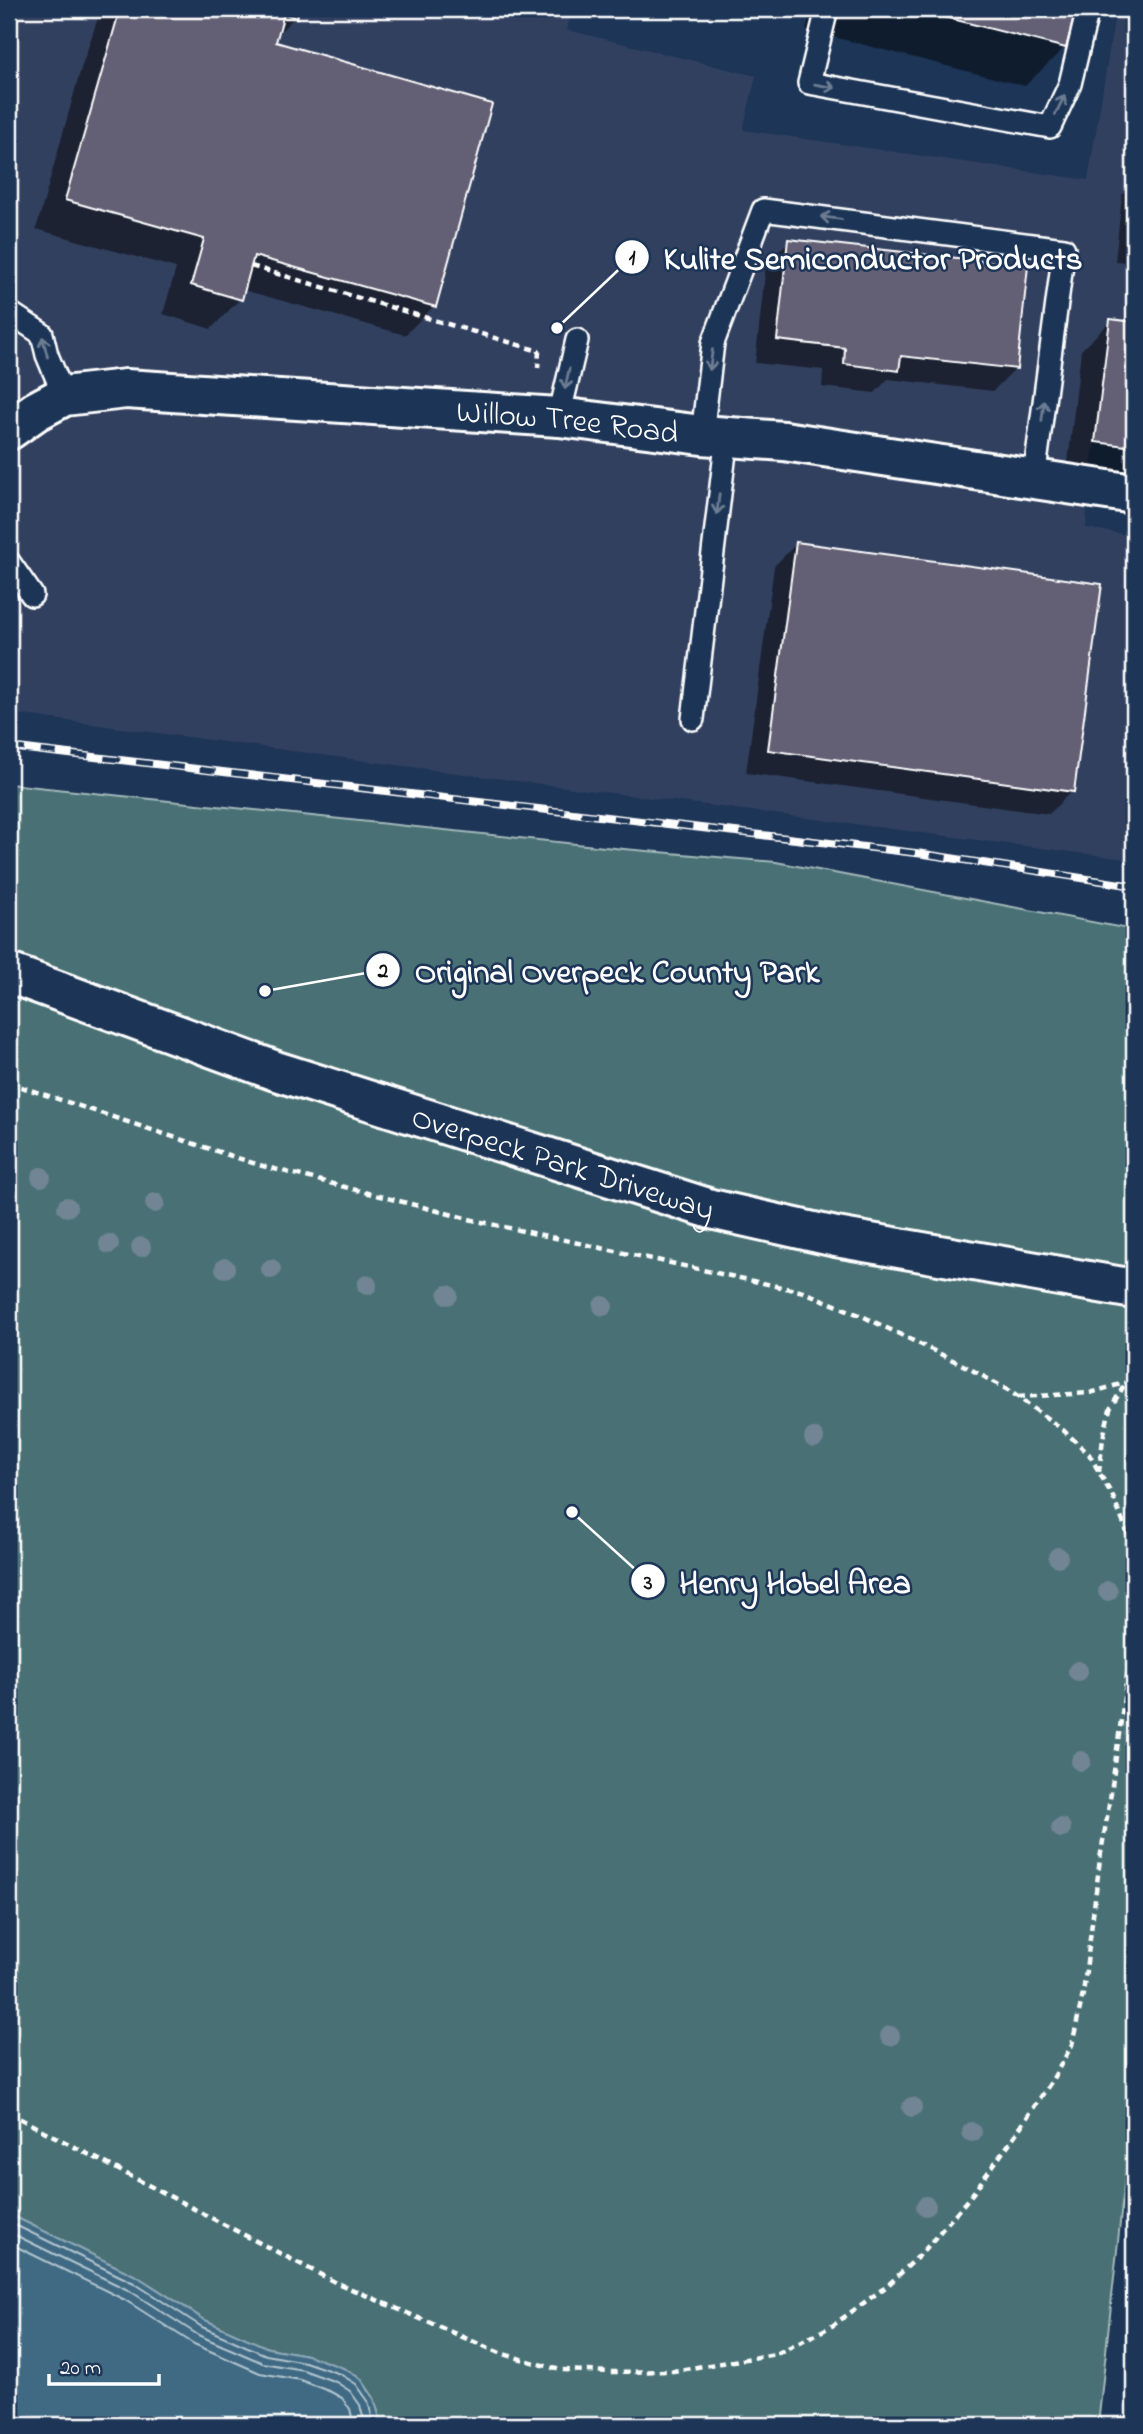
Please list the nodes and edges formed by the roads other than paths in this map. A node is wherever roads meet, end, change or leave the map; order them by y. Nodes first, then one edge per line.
1 (827, 9) edge
2 (1088, 9) edge
3 (9, 312) edge
4 (577, 340) dead end
5 (64, 396) junction
6 (546, 416) junction
7 (9, 430) edge
8 (714, 435) junction
9 (1034, 479) junction
10 (1134, 494) edge
11 (9, 562) edge
12 (32, 595) dead end
13 (693, 719) dead end
14 (9, 973) edge
15 (1134, 1289) edge

1 -> 2 lane
5 -> 3 lane
4 -> 6 lane
5 - 6 street, Willow Tree Road
5 - 7 street, Willow Tree Road
6 - 8 street, Willow Tree Road
8 - 9 street, Willow Tree Road
9 -> 8 lane
8 -> 13 lane
9 - 10 street, Willow Tree Road
11 - 12 lane
14 - 15 street, Overpeck Park Driveway

